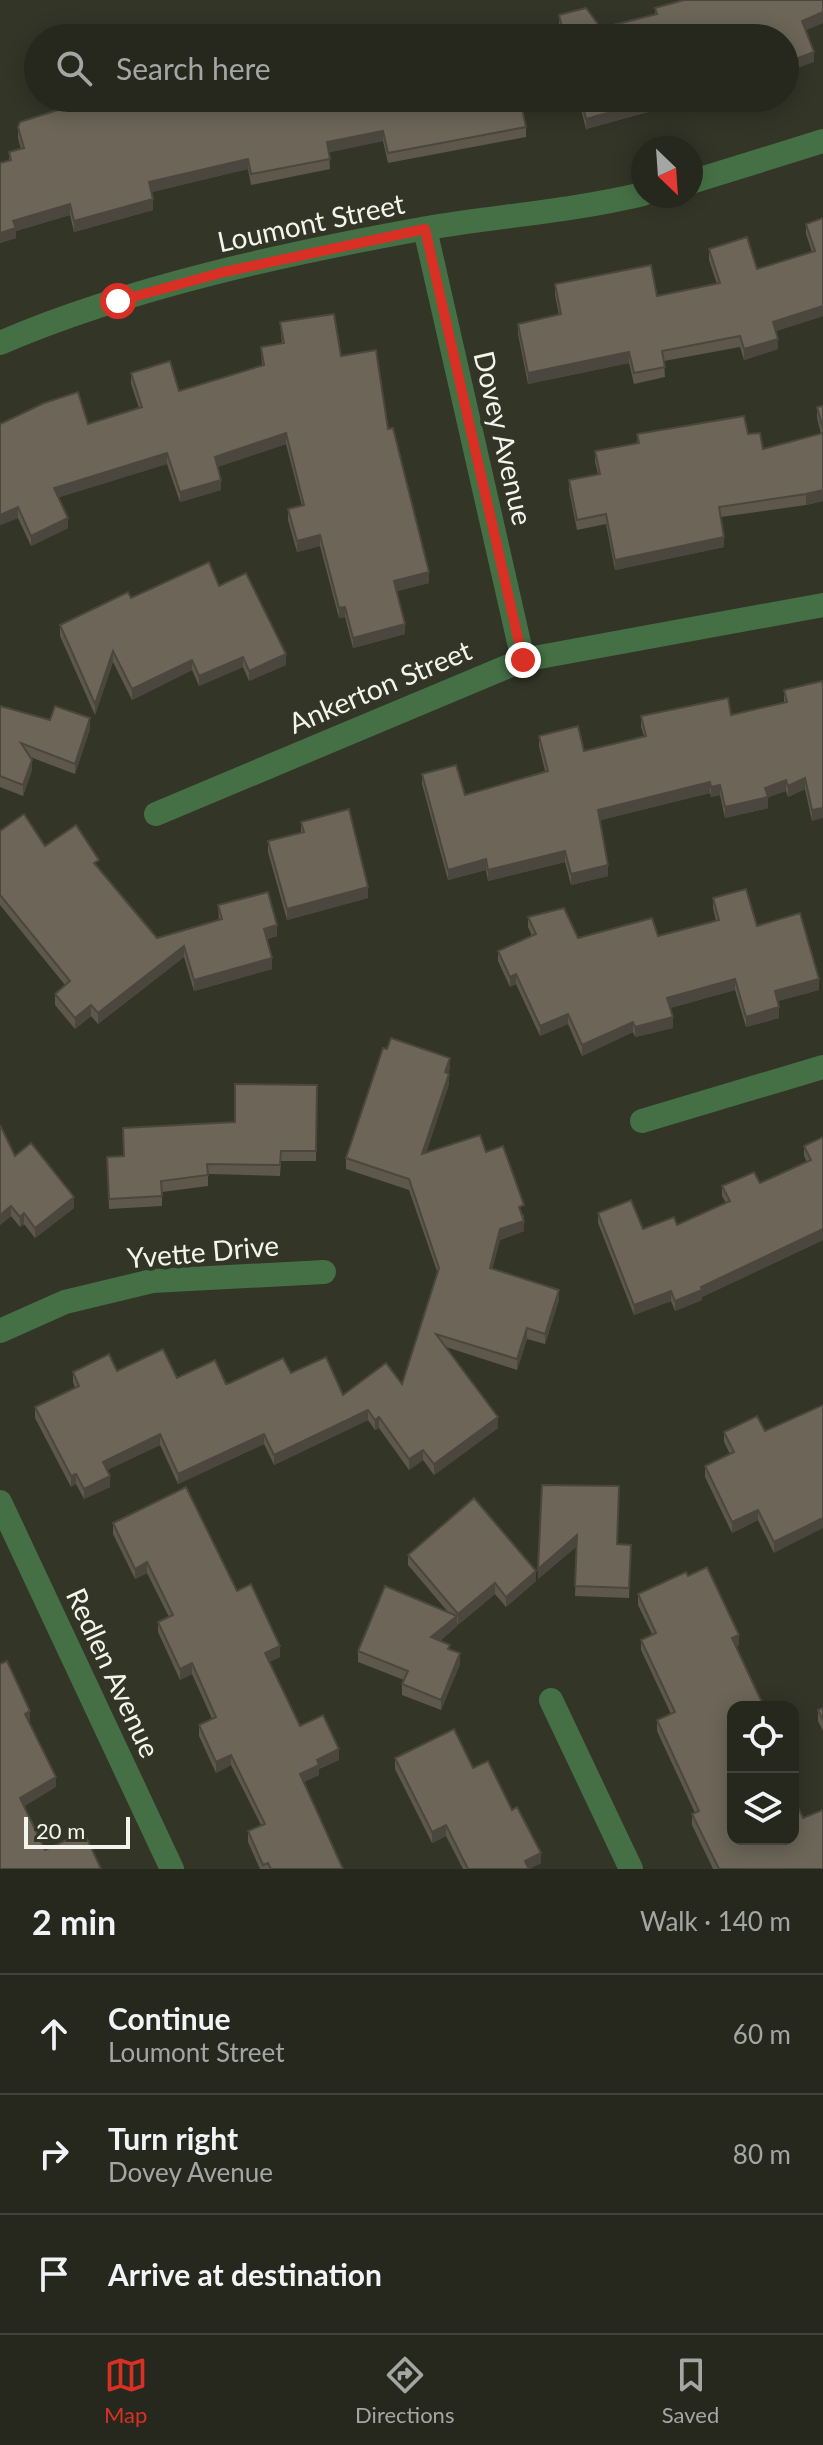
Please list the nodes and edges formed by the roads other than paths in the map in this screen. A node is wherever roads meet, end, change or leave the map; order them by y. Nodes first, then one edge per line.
1 (823, 141) edge
2 (703, 178) edge
3 (631, 196) edge
4 (425, 229) junction
5 (0, 343) edge
6 (823, 605) edge
7 (523, 660) junction
8 (156, 814) dead end
9 (823, 1067) edge
10 (642, 1121) dead end
11 (324, 1272) dead end
12 (0, 1331) edge
13 (0, 1502) edge
14 (551, 1700) dead end
15 (172, 1869) edge
16 (631, 1869) edge

1 - 2 street
3 - 4 street, Loumont Street
4 - 5 street, Loumont Street
4 - 7 street, Dovey Avenue
6 - 7 street, Ankerton Street
7 - 8 street, Ankerton Street
9 - 10 street
11 - 12 street, Yvette Drive
13 - 15 street, Redlen Avenue
14 - 16 street

